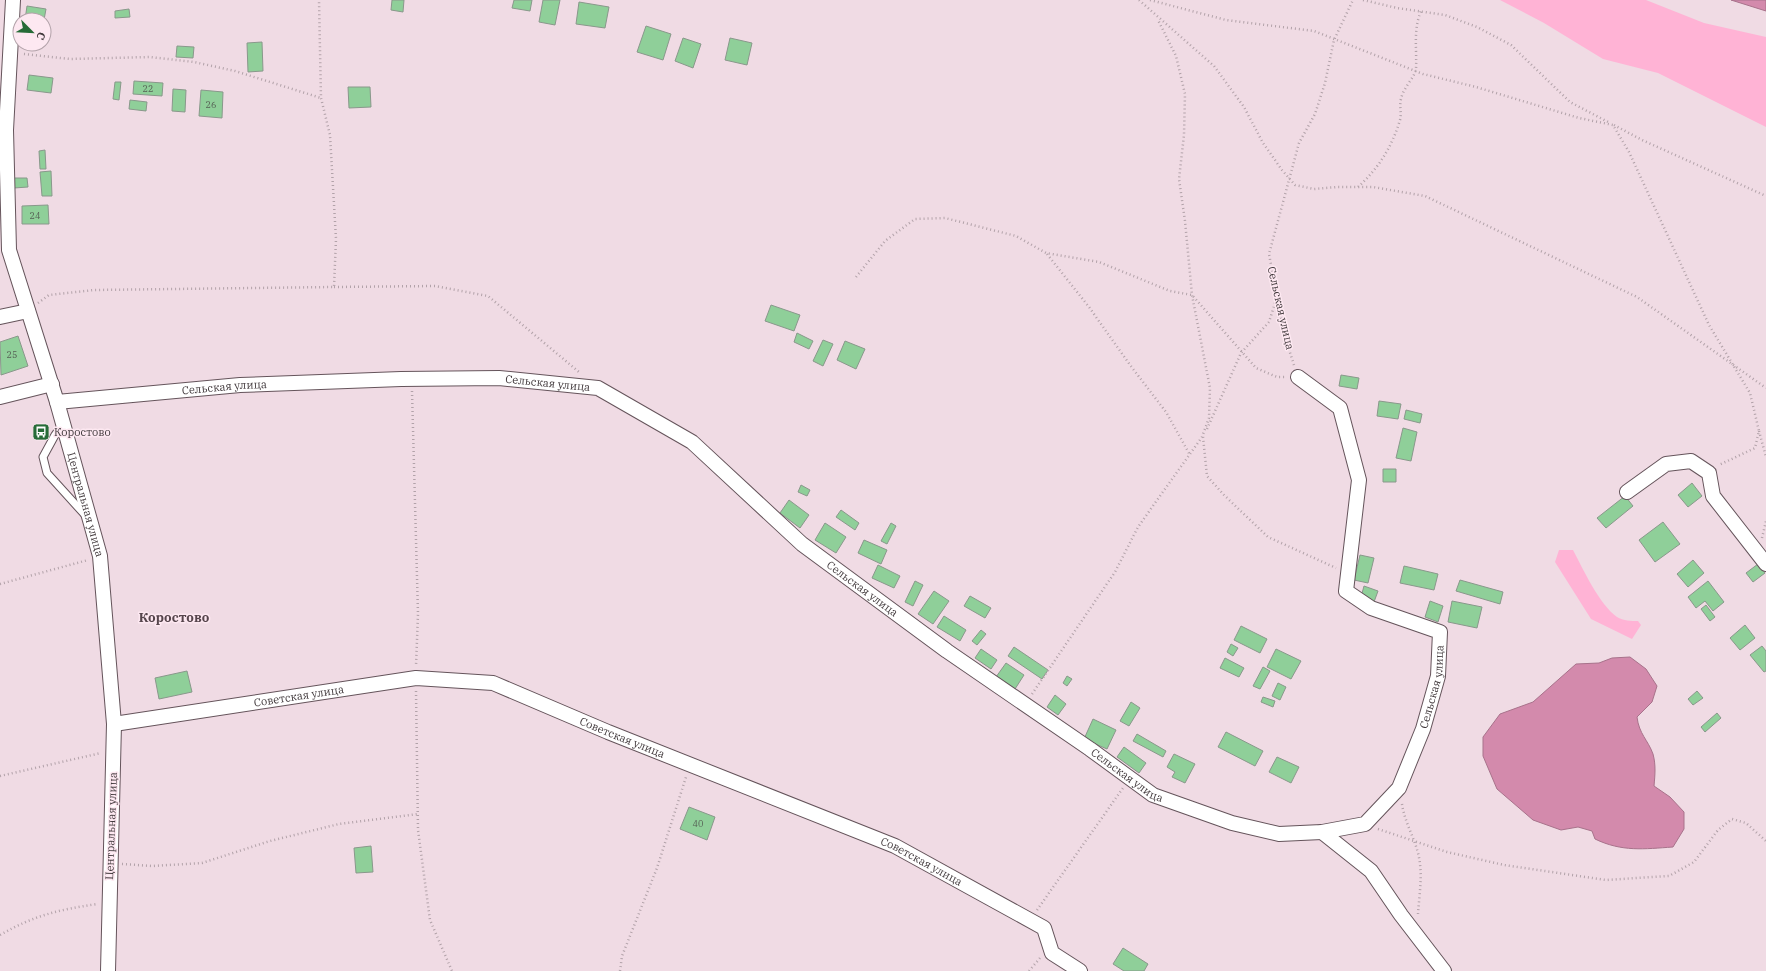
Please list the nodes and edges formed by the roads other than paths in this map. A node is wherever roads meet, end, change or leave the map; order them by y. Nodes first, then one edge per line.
1 (13, 0) edge
2 (3, 121) edge
3 (28, 311) junction
4 (0, 317) edge
5 (1298, 377) road end
6 (52, 384) junction
7 (0, 397) edge
8 (57, 402) junction
9 (64, 424) junction
10 (1627, 492) dead end
11 (91, 522) junction
12 (1766, 564) edge
13 (114, 724) junction
14 (1322, 832) junction
15 (108, 971) edge
16 (1080, 971) edge
17 (1444, 971) edge

1 - 2 street, Центральная улица
2 - 3 street, Центральная улица
3 - 4 street
3 - 6 street, Центральная улица
5 - 14 street, Сельская улица
6 - 7 street
6 - 8 street, Центральная улица
8 - 9 street, Центральная улица
8 - 14 street, Сельская улица
9 - 11 street, Центральная улица
9 - 11 lane
10 - 12 street
11 - 13 street, Центральная улица
13 - 15 street, Центральная улица
13 - 16 street, Советская улица
14 - 17 street

